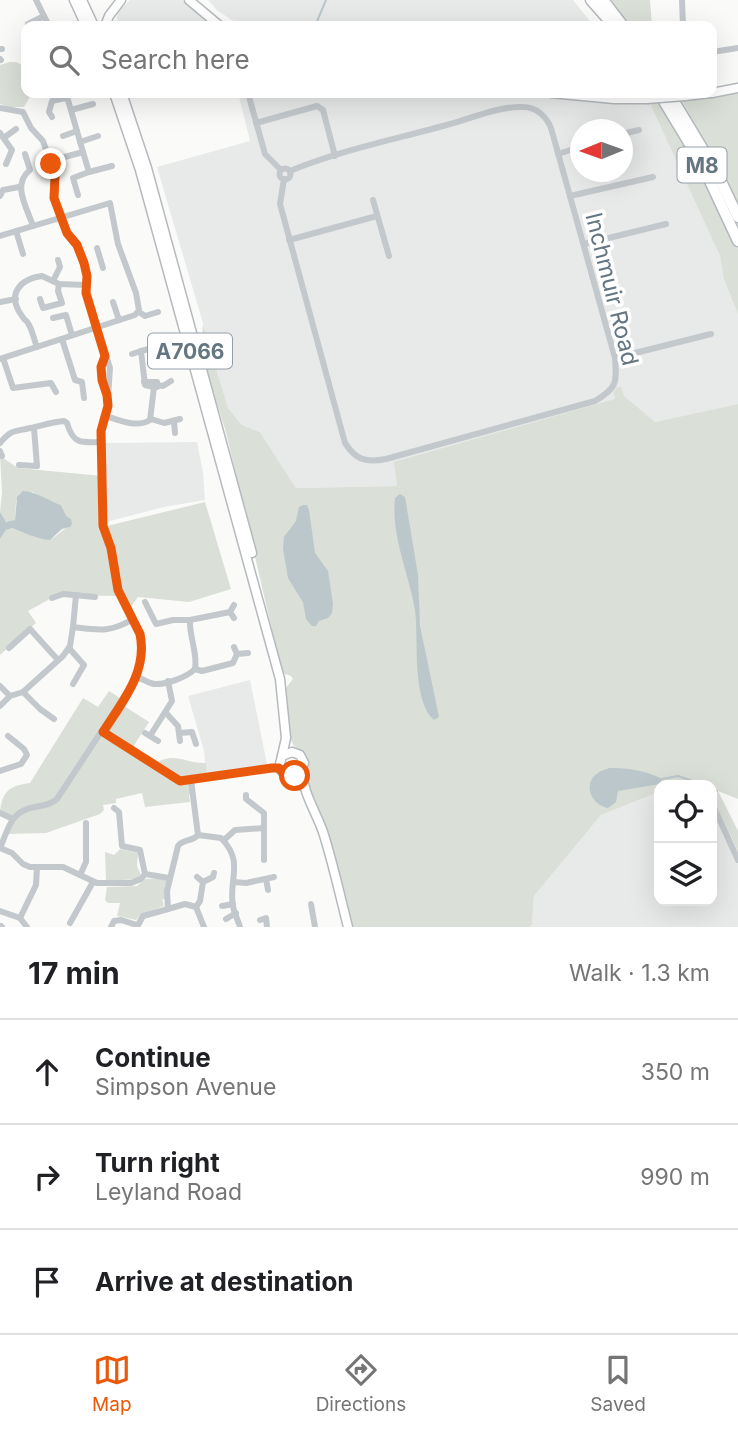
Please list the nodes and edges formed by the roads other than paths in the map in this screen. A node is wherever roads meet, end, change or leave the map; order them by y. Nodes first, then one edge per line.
1 (36, 0) edge
2 (74, 0) edge
3 (82, 0) edge
4 (121, 0) edge
5 (190, 0) edge
6 (591, 0) edge
7 (604, 0) edge
8 (682, 0) edge
9 (44, 16) junction
10 (32, 21) edge
11 (46, 21) edge
12 (84, 21) edge
13 (92, 21) edge
14 (107, 21) edge
15 (214, 21) edge
16 (610, 21) edge
17 (619, 21) edge
18 (683, 21) edge
19 (738, 48) edge
20 (717, 51) edge
21 (738, 88) edge
22 (717, 92) edge
23 (56, 98) edge
24 (65, 98) edge
25 (116, 98) edge
26 (124, 98) edge
27 (249, 98) edge
28 (604, 98) edge
29 (660, 98) edge
30 (662, 98) edge
31 (672, 98) edge
32 (0, 108) edge
33 (89, 108) dead end
34 (71, 110) junction
35 (52, 117) dead end
36 (256, 123) junction
37 (16, 129) dead end
38 (639, 130) dead end
39 (77, 131) junction
40 (633, 131) edge
41 (2, 135) edge
42 (63, 136) dead end
43 (98, 136) dead end
44 (80, 142) junction
45 (570, 150) edge
46 (83, 152) junction
47 (25, 154) dead end
48 (558, 154) junction
49 (335, 156) junction
50 (50, 161) junction
51 (6, 164) dead end
52 (112, 166) dead end
53 (281, 170) junction
54 (89, 172) junction
55 (290, 172) junction
56 (653, 177) dead end
57 (284, 179) junction
58 (19, 187) junction
59 (1, 190) edge
60 (78, 195) dead end
61 (570, 196) junction
62 (373, 200) dead end
63 (377, 216) junction
64 (61, 217) junction
65 (738, 217) edge
66 (666, 224) dead end
67 (33, 226) junction
68 (16, 231) junction
69 (0, 236) edge
70 (289, 240) junction
71 (738, 241) edge
72 (583, 244) junction
73 (97, 248) dead end
74 (23, 254) dead end
75 (389, 256) dead end
76 (100, 258) junction
77 (58, 260) dead end
78 (84, 263) junction
79 (103, 268) dead end
80 (56, 283) junction
81 (86, 285) junction
82 (16, 299) junction
83 (40, 299) dead end
84 (0, 302) edge
85 (113, 302) dead end
86 (139, 312) junction
87 (158, 312) dead end
88 (53, 318) dead end
89 (119, 320) junction
90 (97, 327) junction
91 (711, 334) dead end
92 (72, 335) junction
93 (62, 339) junction
94 (37, 347) junction
95 (156, 347) dead end
96 (141, 351) junction
97 (132, 354) dead end
98 (615, 358) junction
99 (1, 359) edge
100 (171, 381) dead end
101 (160, 387) junction
102 (13, 388) junction
103 (56, 392) dead end
104 (13, 398) dead end
105 (84, 398) dead end
106 (106, 416) junction
107 (151, 418) junction
108 (34, 428) junction
109 (175, 433) dead end
110 (101, 442) junction
111 (0, 443) edge
112 (19, 466) dead end
113 (76, 596) junction
114 (95, 597) dead end
115 (52, 598) dead end
116 (145, 603) dead end
117 (234, 605) dead end
118 (263, 611) junction
119 (133, 619) junction
120 (190, 620) junction
121 (36, 623) dead end
122 (72, 628) junction
123 (30, 629) junction
124 (9, 648) dead end
125 (69, 648) junction
126 (248, 653) dead end
127 (58, 660) junction
128 (195, 669) junction
129 (137, 677) junction
130 (168, 681) junction
131 (73, 684) dead end
132 (0, 686) edge
133 (23, 692) junction
134 (10, 696) junction
135 (0, 706) edge
136 (166, 713) junction
137 (52, 716) dead end
138 (103, 732) junction
139 (180, 733) junction
140 (286, 738) junction
141 (11, 741) dead end
142 (158, 741) dead end
143 (180, 741) dead end
144 (196, 744) dead end
145 (292, 752) junction
146 (282, 756) junction
147 (279, 768) junction
148 (0, 771) edge
149 (302, 771) junction
150 (290, 777) junction
151 (191, 780) junction
152 (302, 786) junction
153 (246, 795) dead end
154 (114, 808) dead end
155 (0, 813) edge
156 (717, 814) edge
157 (13, 819) junction
158 (86, 823) dead end
159 (264, 828) junction
160 (198, 835) junction
161 (224, 840) junction
162 (0, 848) edge
163 (264, 860) dead end
164 (738, 860) edge
165 (37, 867) junction
166 (214, 873) dead end
167 (145, 874) junction
168 (80, 875) junction
169 (274, 877) dead end
170 (169, 878) junction
171 (266, 879) junction
172 (93, 882) junction
173 (234, 883) junction
174 (268, 890) dead end
175 (233, 904) junction
176 (311, 904) dead end
177 (222, 906) dead end
178 (196, 907) junction
179 (168, 909) junction
180 (67, 910) dead end
181 (0, 911) edge
182 (236, 913) junction
183 (75, 915) junction
184 (20, 918) junction
185 (226, 919) dead end
186 (266, 919) dead end
187 (71, 923) dead end
188 (137, 926) edge
189 (27, 927) edge
190 (111, 927) edge
191 (204, 927) edge
192 (240, 927) edge
193 (267, 927) edge
194 (314, 927) edge
195 (348, 927) edge

1 - 9 street
2 - 12 main road
3 - 13 main road
4 - 14 main road
5 - 15 main road
6 - 16 highway
7 - 17 highway
8 - 18 street
9 - 10 street
9 - 11 street
19 - 20 street
21 - 22 main road
23 - 35 street
24 - 34 street
25 - 118 main road, A7066
26 - 118 main road, A7066
27 - 36 street, Inchmuir Road
28 - 29 main road, bridge
30 - 71 highway, M8
31 - 65 highway, M8
32 - 50 street
33 - 34 street
34 - 39 street
36 - 49 street
36 - 53 street, Inchmuir Road
37 - 41 street
38 - 40 street
39 - 42 street
39 - 44 street
41 - 51 street
43 - 44 street
44 - 46 street
45 - 48 street
46 - 50 street
46 - 54 street
47 - 58 street
48 - 49 street, Inchmuir Road
48 - 61 street, Inchmuir Road
49 - 55 street, Inchmuir Road
50 - 64 street
52 - 54 street
53 - 55 street
53 - 57 street, Inchmuir Road
54 - 60 street
55 - 57 street, Inchmuir Road
56 - 61 street
57 - 70 street, Inchmuir Road
58 - 59 street
58 - 67 street
61 - 72 street, Inchmuir Road
62 - 63 street
63 - 70 street
63 - 75 street
64 - 67 street
64 - 78 street
64 - 86 street
66 - 72 street
67 - 68 street
68 - 69 street
68 - 74 street
70 - 98 street, Inchmuir Road
72 - 98 street, Inchmuir Road
73 - 76 street
76 - 78 street
76 - 79 street
77 - 80 street
78 - 81 street
80 - 81 street
80 - 82 street
80 - 83 street
81 - 90 street
82 - 84 street
82 - 94 street
85 - 89 street
86 - 87 street
86 - 89 street
88 - 92 street
89 - 90 street
90 - 92 street
90 - 106 street
91 - 98 street
92 - 93 street
93 - 94 street
93 - 105 street
94 - 99 street
95 - 96 street
96 - 97 street
96 - 101 street
99 - 102 street
100 - 101 street
101 - 107 street
102 - 103 street
102 - 104 street
106 - 107 street
106 - 110 street
107 - 109 street
108 - 110 street
108 - 111 street
108 - 112 street
110 - 119 street
113 - 114 street
113 - 115 street
113 - 122 street
116 - 120 street
117 - 120 street
118 - 140 main road, A7066
119 - 122 street
119 - 129 street
120 - 128 street
121 - 123 street
122 - 125 street
123 - 124 street
123 - 127 street
125 - 127 street
125 - 131 street
126 - 128 street
127 - 133 street
128 - 130 street
129 - 130 street
129 - 138 street
130 - 136 street
132 - 134 street
133 - 134 street
133 - 137 street
134 - 135 street
136 - 139 street
136 - 142 street
138 - 151 street
138 - 157 street
139 - 143 street
139 - 144 street
140 - 145 main road, A7066
140 - 146 main road, A7066
141 - 148 street
145 - 146 main road
145 - 149 main road, A7066
146 - 147 main road, A7066
147 - 150 main road, A7066
147 - 151 street
149 - 150 main road
149 - 152 main road, A7066
150 - 152 main road, A7066
151 - 160 street
152 - 195 main road, A7066
153 - 159 street
154 - 167 street
155 - 157 street
156 - 164 street
157 - 162 street
158 - 168 street
159 - 161 street
159 - 163 street
160 - 161 street
160 - 170 street
161 - 173 street
162 - 165 street
165 - 168 street
165 - 184 street
166 - 178 street
167 - 170 street
167 - 172 street
168 - 172 street
169 - 171 street
170 - 179 street
171 - 173 street
171 - 174 street
172 - 183 street
173 - 175 street
175 - 177 street
175 - 182 street
176 - 194 street
178 - 179 street
178 - 191 street
179 - 188 street
180 - 183 street
181 - 184 street
182 - 185 street
182 - 192 street
183 - 187 street
184 - 189 street
186 - 193 street
188 - 190 street

